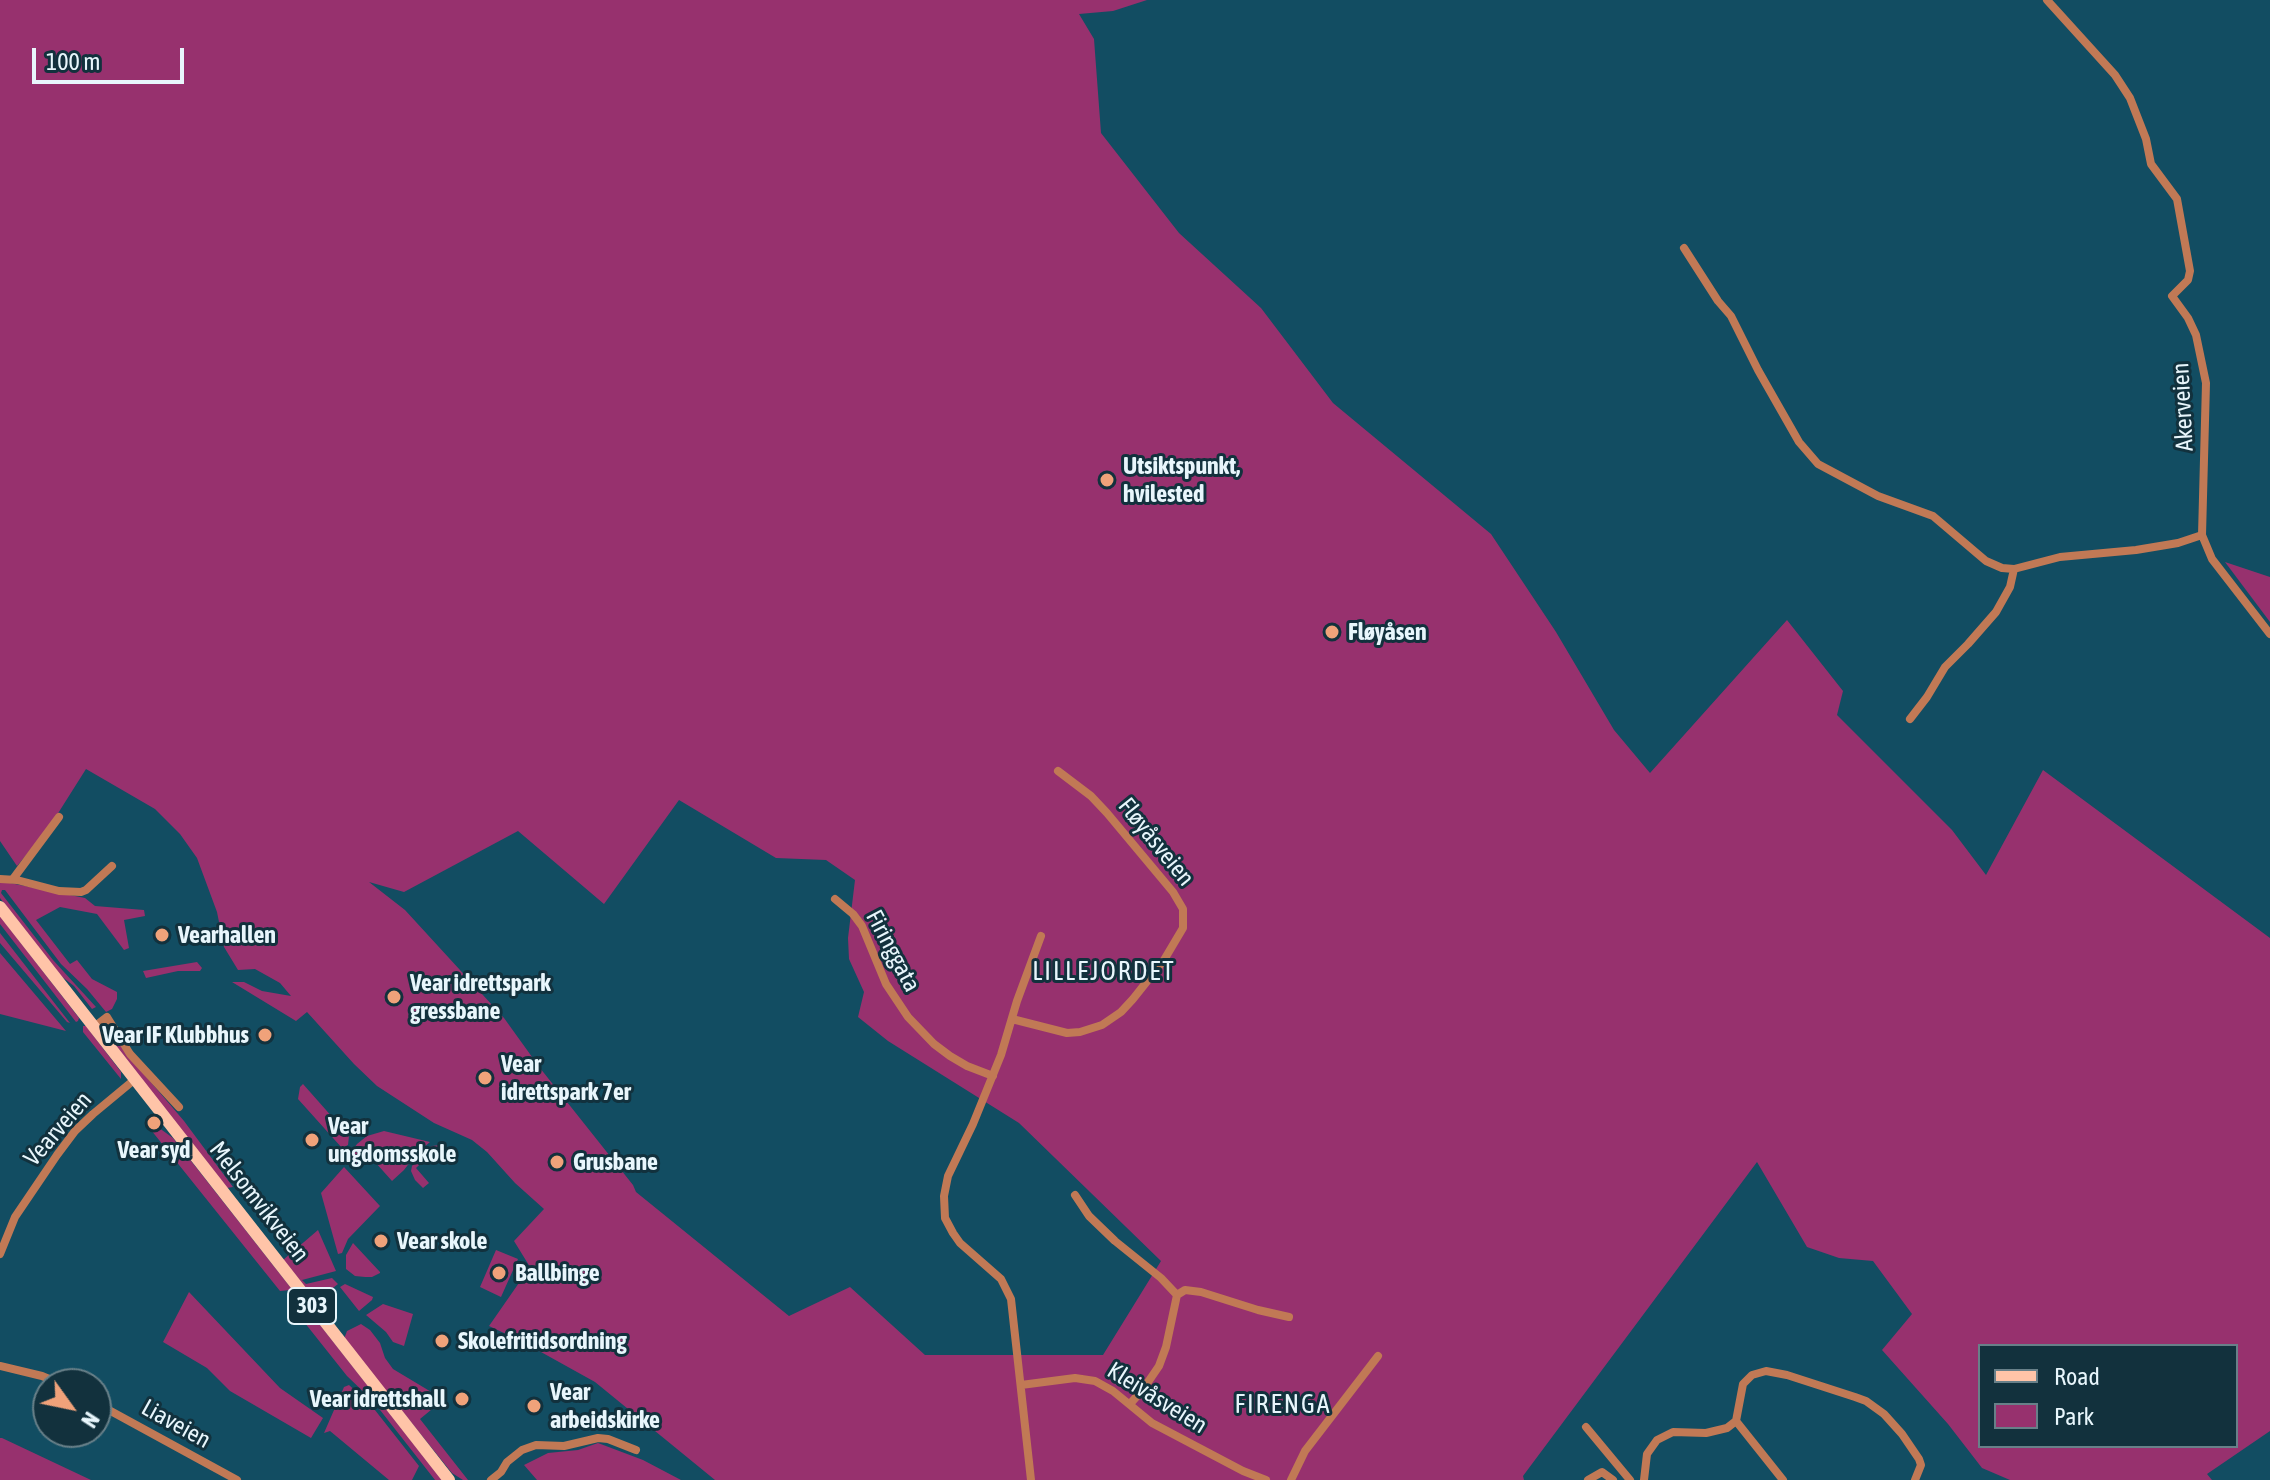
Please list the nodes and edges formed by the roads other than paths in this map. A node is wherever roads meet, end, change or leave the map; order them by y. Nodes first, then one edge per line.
1 (2047, 0) edge
2 (1684, 248) dead end
3 (2202, 535) junction
4 (2014, 569) junction
5 (2270, 634) edge
6 (1910, 719) dead end
7 (1058, 771) dead end
8 (59, 817) dead end
9 (112, 866) dead end
10 (0, 879) edge
11 (13, 879) junction
12 (835, 899) dead end
13 (0, 907) edge
14 (1041, 936) dead end
15 (1012, 1019) junction
16 (94, 1027) junction
17 (993, 1076) junction
18 (134, 1080) junction
19 (179, 1107) dead end
20 (1075, 1195) dead end
21 (0, 1254) edge
22 (1177, 1295) junction
23 (1289, 1317) dead end
24 (1378, 1356) dead end
25 (0, 1366) edge
26 (32, 1374) edge
27 (1021, 1385) junction
28 (1130, 1404) junction
29 (112, 1412) edge
30 (1736, 1421) junction
31 (1586, 1427) dead end
32 (636, 1450) dead end
33 (237, 1480) edge
34 (449, 1480) edge
35 (491, 1480) edge
36 (1031, 1480) edge
37 (1266, 1480) edge
38 (1291, 1480) edge
39 (1588, 1480) edge
40 (1613, 1480) edge
41 (1630, 1480) edge
42 (1644, 1480) edge
43 (1783, 1480) edge
44 (1915, 1480) edge

1 - 3 street, Akerveien
2 - 4 street
3 - 4 street
3 - 5 street, Akerveien
4 - 6 street
7 - 15 street, Fløyåsveien
8 - 11 street
9 - 11 street
10 - 11 street
12 - 17 street, Firinggata
13 - 16 main road, Melsomvikveien / 303
14 - 15 street
15 - 17 street
16 - 18 main road, Melsomvikveien / 303
16 - 19 street
17 - 27 street
18 - 21 street, Vearveien
18 - 34 main road, Melsomvikveien / 303
20 - 22 street
22 - 23 street
22 - 28 street
24 - 38 street
25 - 26 street
27 - 28 street, Kleivåsveien
27 - 36 street
28 - 37 street, Kleivåsveien
29 - 33 street, Liaveien
30 - 42 street
30 - 43 street
30 - 44 street
31 - 41 street
32 - 35 street
39 - 40 street

